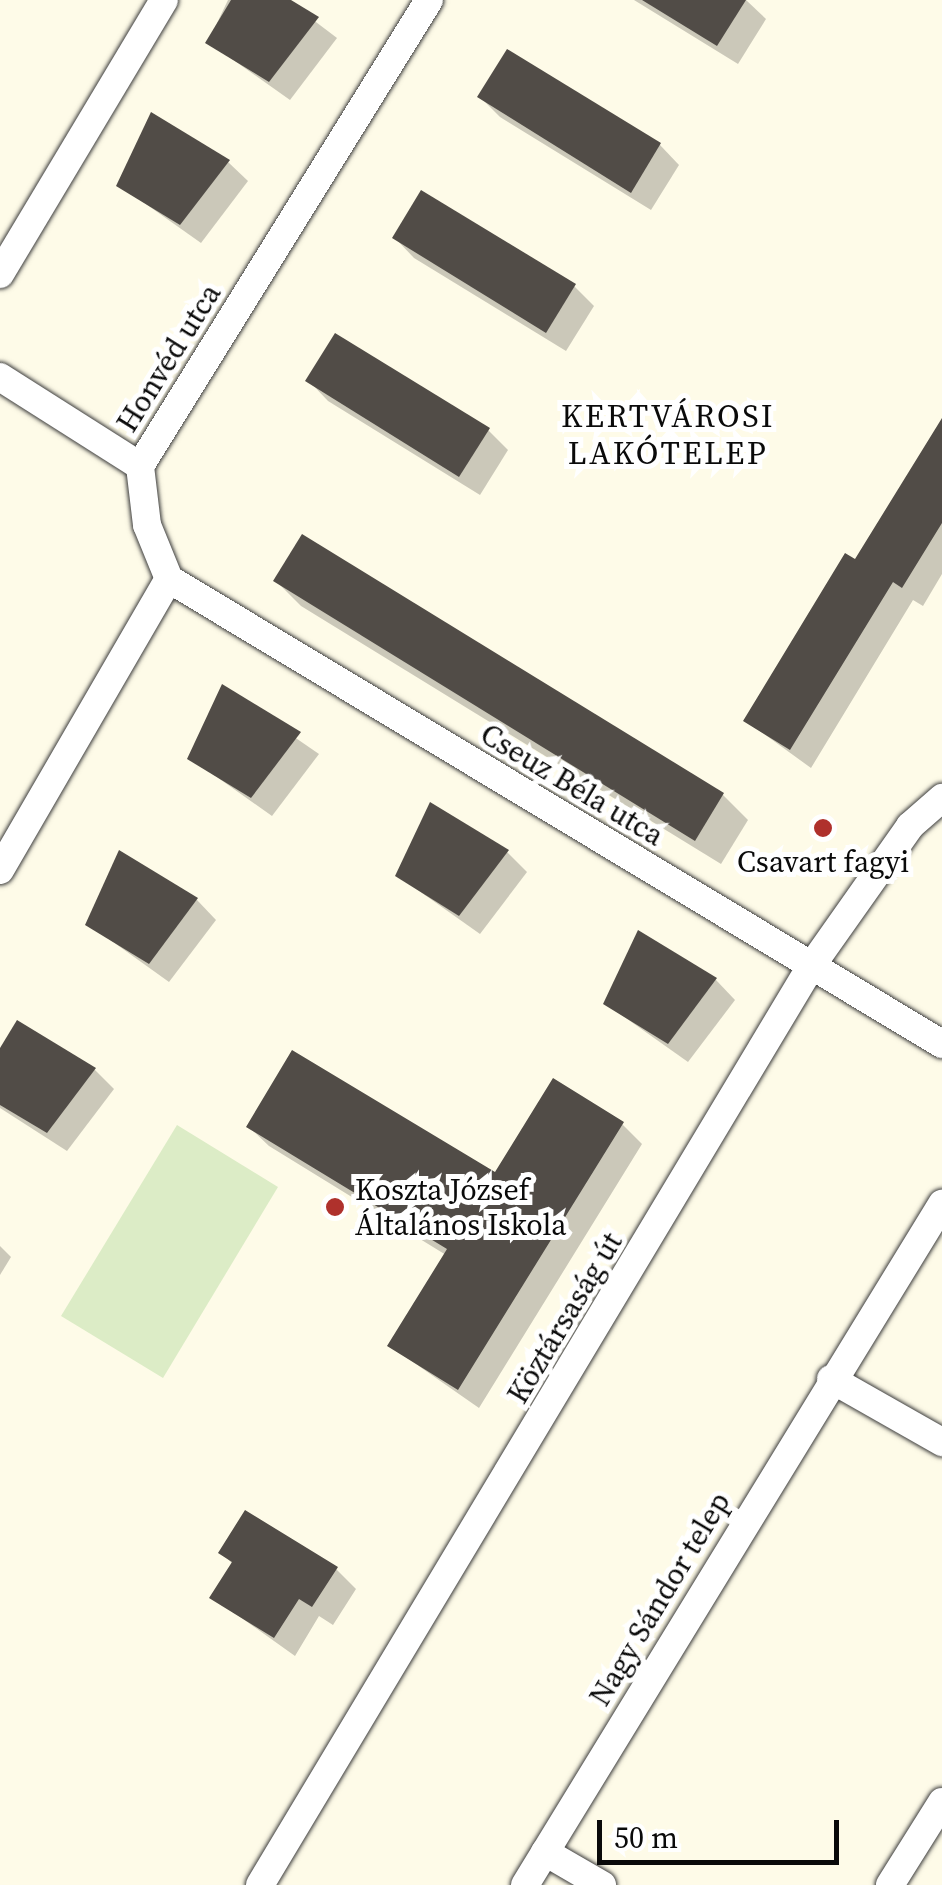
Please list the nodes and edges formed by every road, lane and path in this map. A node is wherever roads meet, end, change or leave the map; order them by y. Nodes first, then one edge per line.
1 (164, 0) edge
2 (429, 0) edge
3 (0, 274) edge
4 (0, 377) edge
5 (140, 466) junction
6 (169, 579) junction
7 (942, 798) edge
8 (0, 870) edge
9 (810, 968) junction
10 (942, 1044) edge
11 (942, 1204) edge
12 (831, 1378) junction
13 (942, 1442) edge
14 (942, 1802) edge
15 (545, 1852) junction
16 (260, 1885) edge
17 (525, 1885) edge
18 (602, 1885) edge
19 (890, 1885) edge

1 - 3 street
2 - 5 street, Honvéd utca
4 - 5 street
5 - 6 street, Honvéd utca
6 - 8 street
6 - 9 street, Cseuz Béla utca
7 - 9 street, Köztársaság út
9 - 10 street, Cseuz Béla utca
9 - 16 street, Köztársaság út
11 - 12 street, Nagy Sándor telep
12 - 13 street
12 - 15 street, Nagy Sándor telep
14 - 19 street
15 - 17 street, Nagy Sándor telep
15 - 18 street

